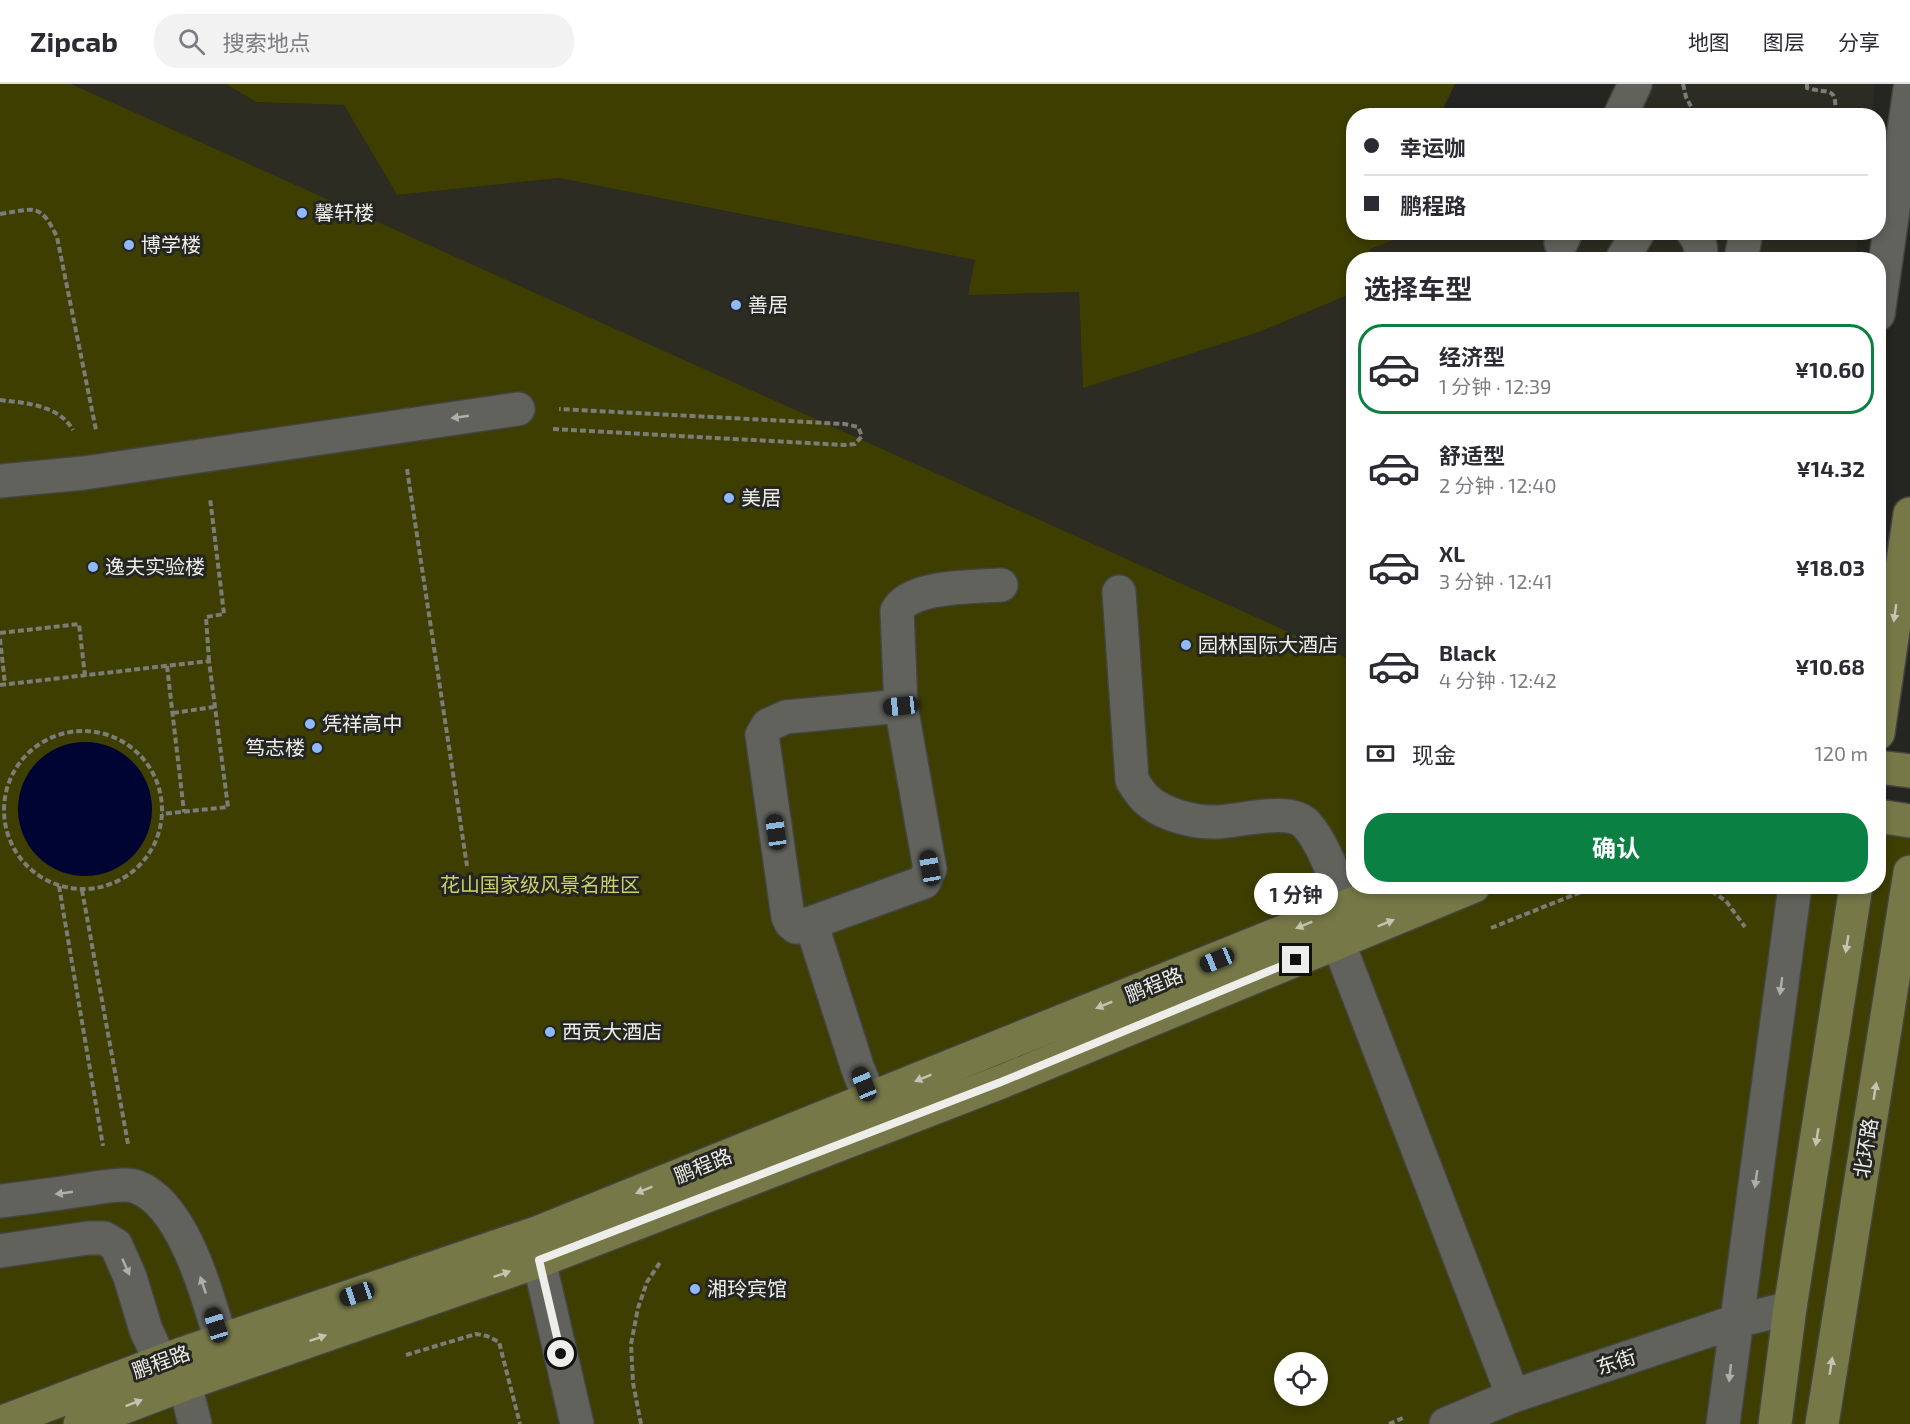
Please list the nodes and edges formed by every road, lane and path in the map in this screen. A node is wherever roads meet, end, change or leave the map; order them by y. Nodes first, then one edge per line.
1 (1635, 84) edge
2 (1683, 84) edge
3 (1807, 84) edge
4 (1910, 90) edge
5 (1624, 108) edge
6 (1692, 108) edge
7 (1836, 108) edge
8 (1896, 151) edge
9 (1894, 198) edge
10 (0, 214) edge
11 (1886, 256) edge
12 (0, 400) edge
13 (519, 420) junction
14 (404, 446) junction
15 (94, 471) junction
16 (207, 471) junction
17 (0, 481) edge
18 (0, 495) edge
19 (1910, 514) edge
20 (1001, 585) dead end
21 (1119, 592) dead end
22 (0, 633) edge
23 (0, 639) edge
24 (209, 661) junction
25 (167, 666) junction
26 (85, 675) junction
27 (1886, 678) edge
28 (2, 685) edge
29 (901, 706) junction
30 (214, 707) junction
31 (173, 713) junction
32 (1886, 768) edge
33 (1910, 771) edge
34 (184, 812) junction
35 (162, 814) junction
36 (1886, 817) edge
37 (1910, 821) edge
38 (8, 838) junction
39 (0, 839) edge
40 (467, 866) dead end
41 (1910, 872) edge
42 (59, 886) junction
43 (82, 890) junction
44 (1379, 894) edge
45 (1455, 894) edge
46 (1576, 894) edge
47 (1794, 894) edge
48 (1855, 894) edge
49 (1347, 908) junction
50 (811, 923) junction
51 (1485, 930) dead end
52 (1338, 942) junction
53 (870, 1099) junction
54 (123, 1186) junction
55 (0, 1201) edge
56 (539, 1246) junction
57 (0, 1251) edge
58 (662, 1258) dead end
59 (1790, 1308) junction
60 (1737, 1321) junction
61 (221, 1341) junction
62 (399, 1357) dead end
63 (161, 1362) junction
64 (185, 1384) junction
65 (1513, 1395) junction
66 (1409, 1415) dead end
67 (0, 1423) edge
68 (80, 1424) edge
69 (195, 1424) edge
70 (520, 1424) edge
71 (577, 1424) edge
72 (641, 1424) edge
73 (1389, 1424) edge
74 (1446, 1424) edge
75 (1723, 1424) edge
76 (1775, 1424) edge
77 (1822, 1424) edge

1 - 5 street
2 - 6 path
3 - 7 path
4 - 8 street
8 - 9 street
9 - 11 street
10 - 15 path
12 - 15 path
13 - 13 path
13 - 14 street
13 -> 15 street
14 - 16 street
14 - 40 path
15 - 17 street
16 - 18 street
16 - 24 path
19 -> 27 main road
20 - 29 street
21 - 49 street
22 - 26 path
23 - 28 path
24 - 25 path
24 - 30 path
25 - 26 path
25 - 31 path
26 - 28 path
29 - 50 street
29 - 50 street
30 - 31 path
30 - 34 path
31 - 34 path
32 - 33 main road
34 - 35 path
35 - 38 path
35 - 43 path
36 - 37 main road
38 - 39 path
38 - 42 path
77 -> 41 main road, 北环路
42 - 43 path
42 - 54 path
43 - 54 path
44 - 49 main road, 鹏程路
52 -> 45 main road, 鹏程路
46 - 51 path
47 -> 60 street
48 -> 59 main road
49 -> 53 main road, 鹏程路
50 - 53 street
52 - 56 main road, 鹏程路
52 - 65 street
53 -> 56 main road, 鹏程路
54 -> 55 street
61 -> 54 street
56 - 61 main road, 鹏程路
64 -> 56 main road, 鹏程路
56 - 71 street
57 -> 63 street
58 - 72 path
59 - 60 street, 东街
59 - 76 main road
60 - 65 street, 东街
60 -> 75 street
61 - 63 main road, 鹏程路
62 - 70 path
63 - 67 main road, 鹏程路
68 -> 64 main road, 鹏程路
64 - 69 street
65 - 74 street, 东街
66 - 73 path

